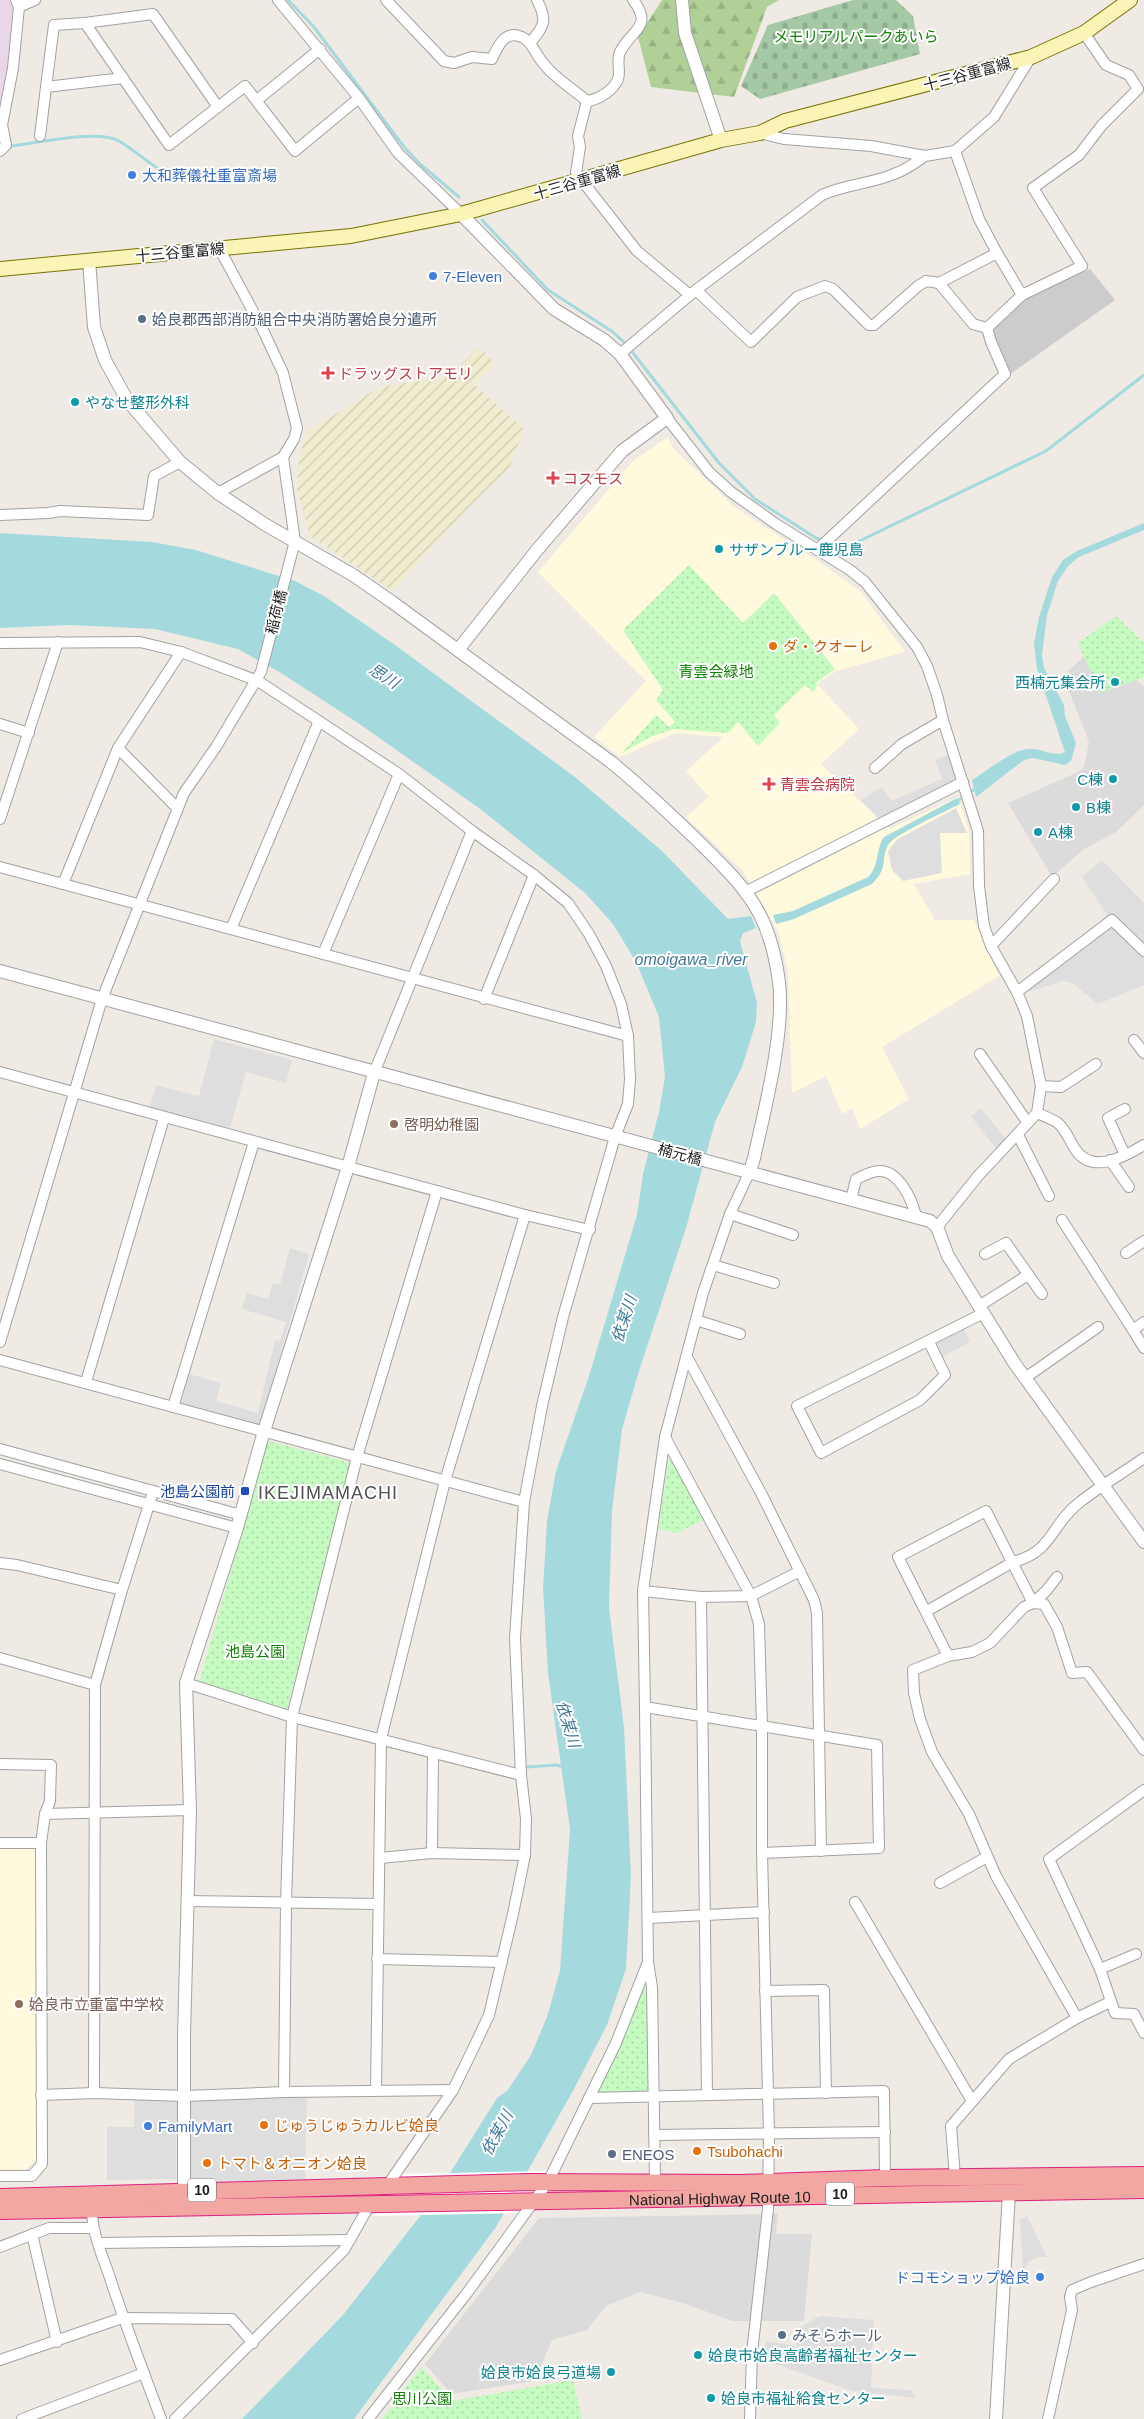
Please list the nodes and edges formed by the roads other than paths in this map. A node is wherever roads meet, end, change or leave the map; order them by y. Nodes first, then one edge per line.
1 (35, 0) edge
2 (278, 0) edge
3 (386, 0) edge
4 (537, 0) edge
5 (633, 0) edge
6 (682, 0) edge
7 (1130, 0) edge
8 (18, 4) edge
9 (85, 23) junction
10 (1084, 33) junction
11 (530, 43) junction
12 (320, 49) junction
13 (1031, 57) junction
14 (123, 78) junction
15 (46, 87) junction
16 (359, 98) junction
17 (257, 100) junction
18 (588, 101) junction
19 (218, 107) junction
20 (760, 133) junction
21 (40, 136) dead end
22 (721, 140) junction
23 (0, 151) edge
24 (955, 151) junction
25 (925, 156) junction
26 (581, 181) junction
27 (461, 214) junction
28 (219, 248) junction
29 (997, 253) junction
30 (89, 260) junction
31 (0, 269) edge
32 (939, 283) junction
33 (693, 293) junction
34 (1022, 295) junction
35 (987, 328) junction
36 (620, 354) junction
37 (667, 418) junction
38 (283, 457) junction
39 (180, 462) junction
40 (218, 493) junction
41 (0, 515) edge
42 (293, 547) junction
43 (819, 549) junction
44 (58, 642) junction
45 (0, 643) edge
46 (458, 650) junction
47 (181, 652) junction
48 (260, 676) junction
49 (943, 720) junction
50 (319, 721) junction
51 (0, 724) edge
52 (29, 733) junction
53 (118, 748) junction
54 (874, 768) dead end
55 (399, 774) junction
56 (963, 782) junction
57 (4, 797) edge
58 (177, 808) junction
59 (0, 819) edge
60 (472, 831) junction
61 (0, 867) edge
62 (534, 875) junction
63 (1054, 878) dead end
64 (63, 884) junction
65 (744, 892) junction
66 (139, 906) junction
67 (231, 930) junction
68 (991, 946) junction
69 (1144, 951) edge
70 (323, 954) junction
71 (0, 970) edge
72 (411, 979) junction
73 (1018, 992) junction
74 (102, 999) junction
75 (484, 999) junction
76 (628, 1036) junction
77 (1134, 1040) dead end
78 (1144, 1053) edge
79 (980, 1054) dead end
80 (1096, 1064) dead end
81 (0, 1072) edge
82 (374, 1073) junction
83 (1041, 1086) junction
84 (75, 1091) junction
85 (1125, 1109) dead end
86 (1037, 1113) junction
87 (164, 1118) junction
88 (1028, 1123) junction
89 (1018, 1135) junction
90 (620, 1138) junction
91 (254, 1142) junction
92 (1144, 1145) edge
93 (1125, 1155) junction
94 (1110, 1160) junction
95 (348, 1167) junction
96 (750, 1171) junction
97 (1129, 1187) dead end
98 (437, 1191) junction
99 (1049, 1196) dead end
100 (851, 1200) junction
101 (730, 1214) junction
102 (525, 1216) junction
103 (916, 1216) junction
104 (1062, 1220) dead end
105 (936, 1226) junction
106 (590, 1230) junction
107 (793, 1235) dead end
108 (1144, 1241) edge
109 (1126, 1253) dead end
110 (985, 1254) dead end
111 (713, 1265) junction
112 (1028, 1275) junction
113 (774, 1283) dead end
114 (1042, 1294) dead end
115 (981, 1310) junction
116 (696, 1320) junction
117 (1144, 1322) edge
118 (1098, 1327) dead end
119 (1132, 1330) junction
120 (740, 1334) dead end
121 (0, 1342) edge
122 (929, 1342) junction
123 (1144, 1348) edge
124 (687, 1357) junction
125 (0, 1360) edge
126 (1025, 1378) junction
127 (86, 1382) junction
128 (173, 1407) junction
129 (264, 1431) junction
130 (665, 1437) junction
131 (0, 1449) edge
132 (357, 1457) junction
133 (1144, 1458) edge
134 (0, 1464) edge
135 (445, 1481) junction
136 (1105, 1486) junction
137 (154, 1492) junction
138 (524, 1502) junction
139 (150, 1504) junction
140 (241, 1515) junction
141 (237, 1528) junction
142 (1144, 1542) edge
143 (1013, 1562) junction
144 (0, 1563) edge
145 (800, 1572) junction
146 (1057, 1577) dead end
147 (122, 1590) junction
148 (643, 1591) junction
149 (751, 1596) junction
150 (701, 1597) junction
151 (1032, 1603) junction
152 (926, 1611) junction
153 (948, 1656) junction
154 (0, 1658) edge
155 (186, 1683) junction
156 (96, 1686) junction
157 (645, 1707) junction
158 (702, 1716) junction
159 (292, 1717) junction
160 (762, 1727) junction
161 (819, 1736) junction
162 (381, 1739) junction
163 (1144, 1750) edge
164 (433, 1753) junction
165 (0, 1764) edge
166 (521, 1776) junction
167 (1144, 1790) edge
168 (1139, 1796) edge
169 (190, 1810) junction
170 (94, 1813) junction
171 (45, 1814) junction
172 (0, 1843) edge
173 (41, 1843) junction
174 (821, 1851) junction
175 (432, 1853) junction
176 (762, 1853) junction
177 (525, 1855) junction
178 (987, 1857) junction
179 (380, 1858) junction
180 (940, 1883) dead end
181 (187, 1901) junction
182 (854, 1902) dead end
183 (286, 1903) junction
184 (378, 1904) junction
185 (764, 1912) junction
186 (704, 1916) junction
187 (649, 1918) junction
188 (1136, 1954) dead end
189 (377, 1959) junction
190 (502, 1962) junction
191 (648, 1962) junction
192 (1100, 1969) junction
193 (766, 1991) junction
194 (1110, 2002) junction
195 (1077, 2018) junction
196 (1144, 2033) edge
197 (376, 2090) junction
198 (453, 2090) junction
199 (284, 2092) junction
200 (94, 2093) junction
201 (826, 2093) junction
202 (767, 2094) junction
203 (41, 2095) junction
204 (707, 2095) junction
205 (185, 2096) junction
206 (652, 2096) junction
207 (590, 2098) junction
208 (972, 2101) junction
209 (884, 2132) junction
210 (769, 2134) junction
211 (654, 2135) junction
212 (1144, 2175) edge
213 (0, 2176) edge
214 (955, 2177) junction
215 (885, 2178) junction
216 (548, 2182) junction
217 (655, 2182) junction
218 (387, 2186) junction
219 (768, 2189) junction
220 (183, 2190) junction
221 (1144, 2190) edge
222 (1009, 2192) junction
223 (403, 2195) junction
224 (0, 2197) edge
225 (529, 2200) junction
226 (92, 2202) junction
227 (370, 2204) junction
228 (184, 2208) junction
229 (0, 2211) edge
230 (93, 2228) junction
231 (32, 2234) junction
232 (350, 2240) junction
233 (98, 2243) junction
234 (0, 2247) edge
235 (1144, 2264) edge
236 (122, 2318) junction
237 (57, 2342) junction
238 (253, 2342) junction
239 (0, 2360) edge
240 (144, 2373) junction
241 (22, 2419) edge
242 (161, 2419) edge
243 (175, 2419) edge
244 (368, 2419) edge
245 (750, 2419) edge
246 (996, 2419) edge
247 (1048, 2419) edge

1 - 8 street
2 - 12 street
3 - 11 street
4 - 11 street
5 - 18 street
6 - 22 street
7 - 10 main road, 十三谷重富線
8 - 23 street
9 - 14 street
9 - 15 street
9 - 19 street
10 - 13 main road, 十三谷重富線
10 - 34 street
11 - 18 street
12 - 16 street
12 - 17 street
13 - 20 main road, 十三谷重富線
13 - 24 street
14 - 15 street
14 - 19 street
15 - 21 street
16 - 17 street
16 - 27 street
17 - 19 street
18 - 26 street
20 - 22 main road, 十三谷重富線
20 - 25 street
22 - 26 main road, 十三谷重富線
24 - 25 street
24 - 29 street
25 - 33 street
26 - 27 main road, 十三谷重富線
26 - 33 street
27 - 28 main road, 十三谷重富線
27 - 36 street
28 - 30 main road, 十三谷重富線
28 - 38 street
29 - 32 street
29 - 34 street
30 - 31 main road, 十三谷重富線
30 - 39 street
32 - 33 street
32 - 35 street
33 - 36 street
34 - 35 street
35 - 43 street
36 - 37 street
37 - 43 street
37 - 46 street
38 - 40 street
38 - 42 street
39 - 40 street
39 - 41 street
40 - 42 street
42 - 46 street
42 - 48 street, 稲荷橋
43 - 49 street
44 - 45 street
44 - 47 street
44 - 52 street
46 - 65 street
47 - 48 street
47 - 53 street
48 - 50 street
48 - 58 street, 稲荷橋
49 - 54 street
49 - 56 street
50 - 55 street
50 - 67 street
51 - 52 street
52 - 57 street
53 - 58 street
53 - 64 street
55 - 60 street
55 - 70 street
56 - 65 street
56 - 68 street
57 - 59 street
58 - 66 street, 稲荷橋
60 - 62 street
60 - 72 street
61 - 64 street
62 - 75 street
62 - 76 street
63 - 68 street
64 - 66 street
65 - 96 street
66 - 67 street
66 - 74 street, 稲荷橋
67 - 70 street
68 - 73 street
69 - 73 street
70 - 72 street
71 - 74 street, 楠元橋
72 - 75 street
72 - 82 street
73 - 83 street
74 - 82 street, 楠元橋
74 - 84 street, 稲荷橋
75 - 76 street
76 - 90 street
77 - 78 street
79 - 88 street
80 - 83 street
81 - 84 street
82 - 90 street, 楠元橋
82 - 95 street
83 - 86 street
84 - 87 street
84 - 121 street, 稲荷橋
85 - 93 street
86 - 88 street
86 - 94 street
87 - 91 street
87 - 127 street
88 - 89 street
89 - 99 street
89 - 105 street
90 - 96 street, 楠元橋
90 - 106 street
91 - 95 street
91 - 128 street
92 - 93 street
93 - 94 street
94 - 97 street
95 - 98 street
95 - 129 street
96 - 100 street, 楠元橋
96 - 101 street
98 - 102 street
98 - 132 street
100 - 103 street, 楠元橋
100 - 103 street
101 - 107 street
101 - 111 street
102 - 106 street
102 - 135 street
103 - 105 street, 楠元橋
104 - 119 street
105 - 115 street
106 - 138 street
108 - 109 street
110 - 112 street
111 - 113 street
111 - 116 street
112 - 114 street
112 - 115 street
115 - 122 street
115 - 126 street
116 - 120 street
116 - 124 street
117 - 119 street
118 - 126 street
119 - 123 street
122 - 122 street
124 - 130 street
124 - 145 street
125 - 127 street
126 - 136 street
127 - 128 street
128 - 129 street
129 - 132 street
129 - 140 street
130 - 148 street
130 - 149 street
131 - 137 street
132 - 135 street
132 - 159 street
133 - 136 street
134 - 139 street
135 - 138 street
135 - 162 street
136 - 142 street
136 - 143 street
137 - 139 street
137 - 140 street
138 - 166 street
139 - 141 street
139 - 147 street
140 - 141 street
141 - 155 street
143 - 151 street
143 - 152 street
143 - 152 street
144 - 147 street
145 - 149 street
145 - 161 street
146 - 151 street
147 - 156 street
148 - 150 street
148 - 157 street
149 - 150 street
149 - 160 street
150 - 158 street
151 - 153 street
151 - 163 street
152 - 153 street
153 - 178 street
154 - 156 street
155 - 159 street
155 - 169 street
156 - 170 street
157 - 158 street
157 - 187 street
158 - 160 street
158 - 186 street
159 - 162 street
159 - 183 street
160 - 161 street
160 - 176 street
161 - 174 street
161 - 174 street
162 - 164 street
162 - 179 street
164 - 166 street
164 - 175 street
165 - 171 street
166 - 177 street
167 - 168 street
168 - 192 street
169 - 170 street
169 - 181 street
170 - 171 street
170 - 200 street
171 - 173 street
172 - 173 street
173 - 203 street
174 - 176 street
175 - 177 street
175 - 179 street
176 - 185 street
177 - 190 street
178 - 180 street
178 - 195 street
179 - 184 street
181 - 183 street
181 - 205 street
182 - 208 street
183 - 184 street
183 - 199 street
184 - 189 street
185 - 186 street
185 - 193 street
186 - 187 street
186 - 204 street
187 - 191 street
188 - 192 street
189 - 190 street
189 - 197 street
190 - 198 street
191 - 206 street
191 - 207 street
192 - 194 street
193 - 201 street
193 - 202 street
194 - 195 street
194 - 196 street
195 - 208 street
197 - 198 street
197 - 199 street
198 - 218 street
199 - 205 street
200 - 203 street
200 - 205 street
201 - 202 street
201 - 209 street
202 - 204 street
202 - 210 street
203 - 213 street
204 - 206 street
205 - 220 street
206 - 207 street
206 - 211 street
207 - 216 street
208 - 214 street
209 - 210 street
209 - 215 street
210 - 211 street
210 - 219 street
211 - 217 street
212 - 214 highway, National Highway Route 10 / 10
214 - 215 highway, National Highway Route 10 / 10
215 - 219 highway, National Highway Route 10 / 10
216 - 217 highway, National Highway Route 10 / 10
216 - 223 highway, National Highway Route 10 / 10
216 - 225 street
217 - 219 highway, National Highway Route 10 / 10
218 - 220 highway, National Highway Route 10 / 10
218 - 223 highway, National Highway Route 10 / 10
219 - 222 highway, National Highway Route 10 / 10
219 - 225 highway, National Highway Route 10 / 10
219 - 245 street
220 - 226 highway, National Highway Route 10 / 10
220 - 228 street
221 - 222 highway, National Highway Route 10 / 10
222 - 246 street
223 - 225 highway, National Highway Route 10 / 10
223 - 227 highway, National Highway Route 10 / 10
224 - 226 highway, National Highway Route 10 / 10
225 - 244 street
226 - 228 highway, National Highway Route 10 / 10
226 - 229 highway, National Highway Route 10 / 10
226 - 230 street
227 - 228 highway, National Highway Route 10 / 10
227 - 232 street
230 - 231 street
230 - 233 street
231 - 234 street
231 - 237 street
232 - 233 street
232 - 238 street
233 - 236 street
235 - 247 street
236 - 237 street
236 - 238 street
236 - 240 street
237 - 239 street
238 - 243 street
240 - 241 street
240 - 242 street

